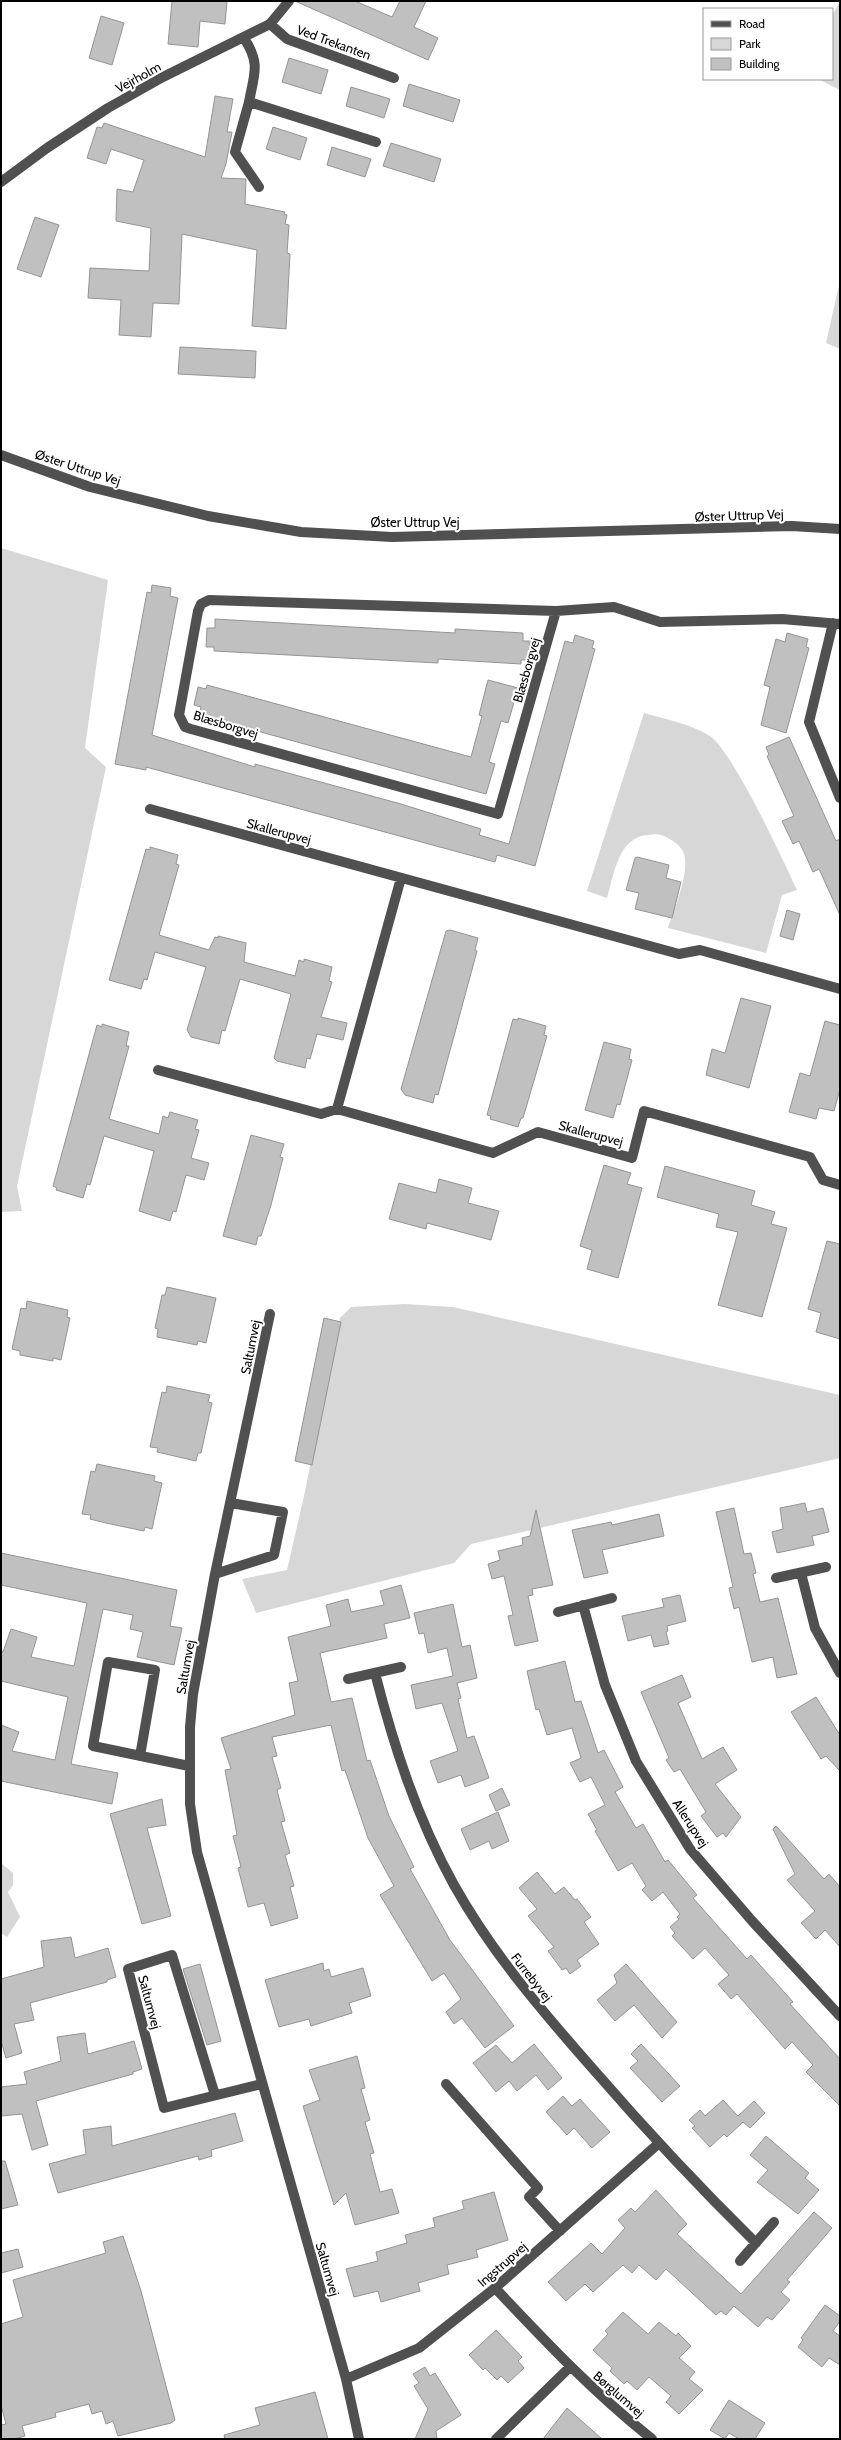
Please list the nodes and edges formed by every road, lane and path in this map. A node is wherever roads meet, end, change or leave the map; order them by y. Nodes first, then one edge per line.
1 (289, 1) edge
2 (270, 24) junction
3 (244, 38) junction
4 (394, 78) dead end
5 (249, 102) junction
6 (376, 142) dead end
7 (1, 182) edge
8 (259, 187) dead end
9 (1, 455) edge
10 (840, 530) edge
11 (556, 611) junction
12 (836, 624) edge
13 (840, 798) edge
14 (150, 809) dead end
15 (401, 878) junction
16 (840, 989) edge
17 (158, 1070) dead end
18 (337, 1109) junction
19 (840, 1185) edge
20 (270, 1314) dead end
21 (231, 1503) junction
22 (826, 1567) dead end
23 (801, 1572) junction
24 (215, 1574) junction
25 (776, 1578) dead end
26 (612, 1598) dead end
27 (583, 1605) junction
28 (558, 1612) dead end
29 (401, 1667) dead end
30 (375, 1673) junction
31 (840, 1673) edge
32 (348, 1679) dead end
33 (140, 1756) junction
34 (189, 1766) junction
35 (840, 2016) edge
36 (262, 2084) junction
37 (446, 2084) dead end
38 (215, 2095) junction
39 (658, 2144) junction
40 (774, 2222) dead end
41 (560, 2231) junction
42 (756, 2243) junction
43 (740, 2261) dead end
44 (495, 2288) junction
45 (569, 2368) junction
46 (346, 2379) junction
47 (359, 2439) edge
48 (496, 2439) edge
49 (652, 2439) edge

1 - 2 street, Vejrholm
2 - 3 street, Vejrholm
2 - 4 street, Ved Trekanten
3 - 5 street
3 - 7 street, Vejrholm
5 - 6 street
5 - 8 street
9 - 10 street, Øster Uttrup Vej
11 - 11 street, Blæsborgvej
11 - 12 street, Blæsborgvej
12 - 13 street, Blæsborgvej
14 - 15 street, Skallerupvej
15 - 16 street, Skallerupvej
15 - 18 street
17 - 18 street, Skallerupvej
18 - 19 street, Skallerupvej
20 - 21 street, Saltumvej
21 - 24 street, Saltumvej
21 - 24 street
22 - 23 street
23 - 25 street
23 - 31 street
24 - 34 street, Saltumvej
26 - 27 street
27 - 28 street
27 - 35 street, Allerupvej
29 - 30 street
30 - 32 street
30 - 39 street, Furrebyvej
33 - 33 street
33 - 34 street
34 - 36 street, Saltumvej
36 - 38 street, Saltumvej
36 - 46 street, Saltumvej
37 - 41 street
38 - 38 street, Saltumvej
39 - 41 street, Ingstrupvej
39 - 42 street, Furrebyvej
40 - 42 street
41 - 44 street, Ingstrupvej
42 - 43 street
44 - 45 street, Børglumvej
44 - 46 street, Ingstrupvej
45 - 48 street
45 - 49 street, Børglumvej
46 - 47 street, Saltumvej

